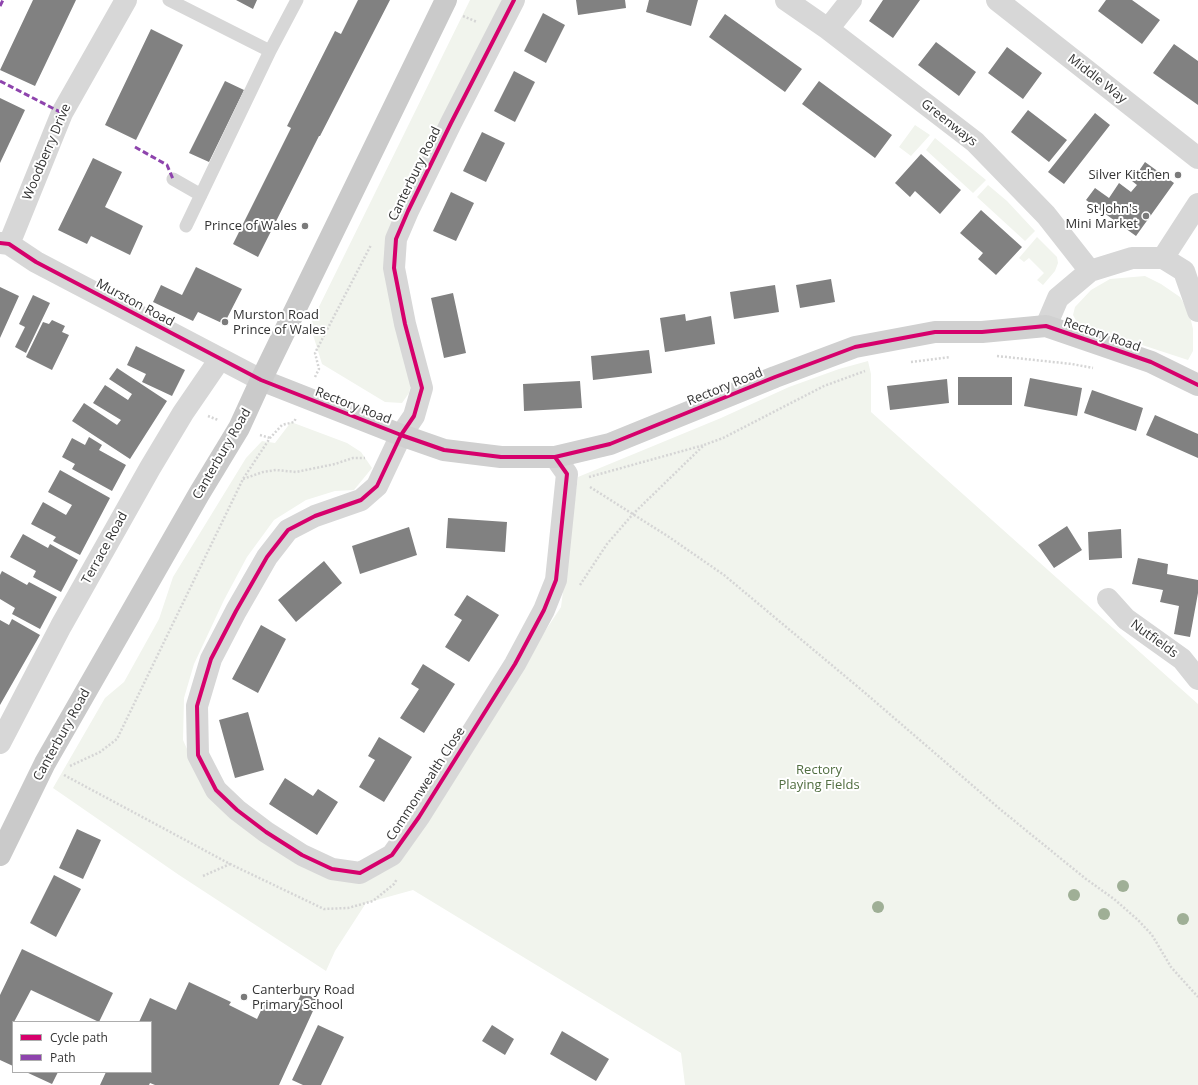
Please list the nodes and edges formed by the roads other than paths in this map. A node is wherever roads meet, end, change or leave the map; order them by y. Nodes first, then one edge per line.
1 (126, 0) edge
2 (169, 0) edge
3 (297, 0) edge
4 (446, 0) edge
5 (514, 0) edge
6 (786, 0) edge
7 (851, 0) edge
8 (997, 0) edge
9 (828, 29) junction
10 (270, 51) junction
11 (1198, 158) edge
12 (173, 179) dead end
13 (201, 194) junction
14 (1198, 204) edge
15 (186, 226) dead end
16 (4, 243) edge
17 (1163, 258) junction
18 (1090, 271) junction
19 (1198, 311) edge
20 (1046, 326) junction
21 (220, 359) junction
22 (261, 380) junction
23 (1197, 382) edge
24 (401, 435) junction
25 (567, 470) junction
26 (1108, 599) dead end
27 (1198, 679) edge
28 (0, 743) edge
29 (0, 855) edge

1 - 16 street, Woodberry Drive
2 - 10 lane
3 - 10 lane
4 - 22 main road, Canterbury Road
5 - 24 street, Canterbury Road
6 - 9 street, Greenways
7 - 9 street
8 - 11 street, Middle Way
9 - 18 street, Greenways
10 - 13 lane
12 - 13 lane
13 - 15 lane
14 - 17 street
16 - 21 street, Murston Road
17 - 18 street
17 - 19 street
18 - 20 street
20 - 23 street, Rectory Road
20 - 25 street, Rectory Road
21 - 22 street, Murston Road
21 - 28 street, Terrace Road
22 - 24 street, Rectory Road
22 - 29 main road, Canterbury Road
24 - 25 street, Rectory Road
24 - 25 street, Commonwealth Close
26 - 27 street, Nutfields

